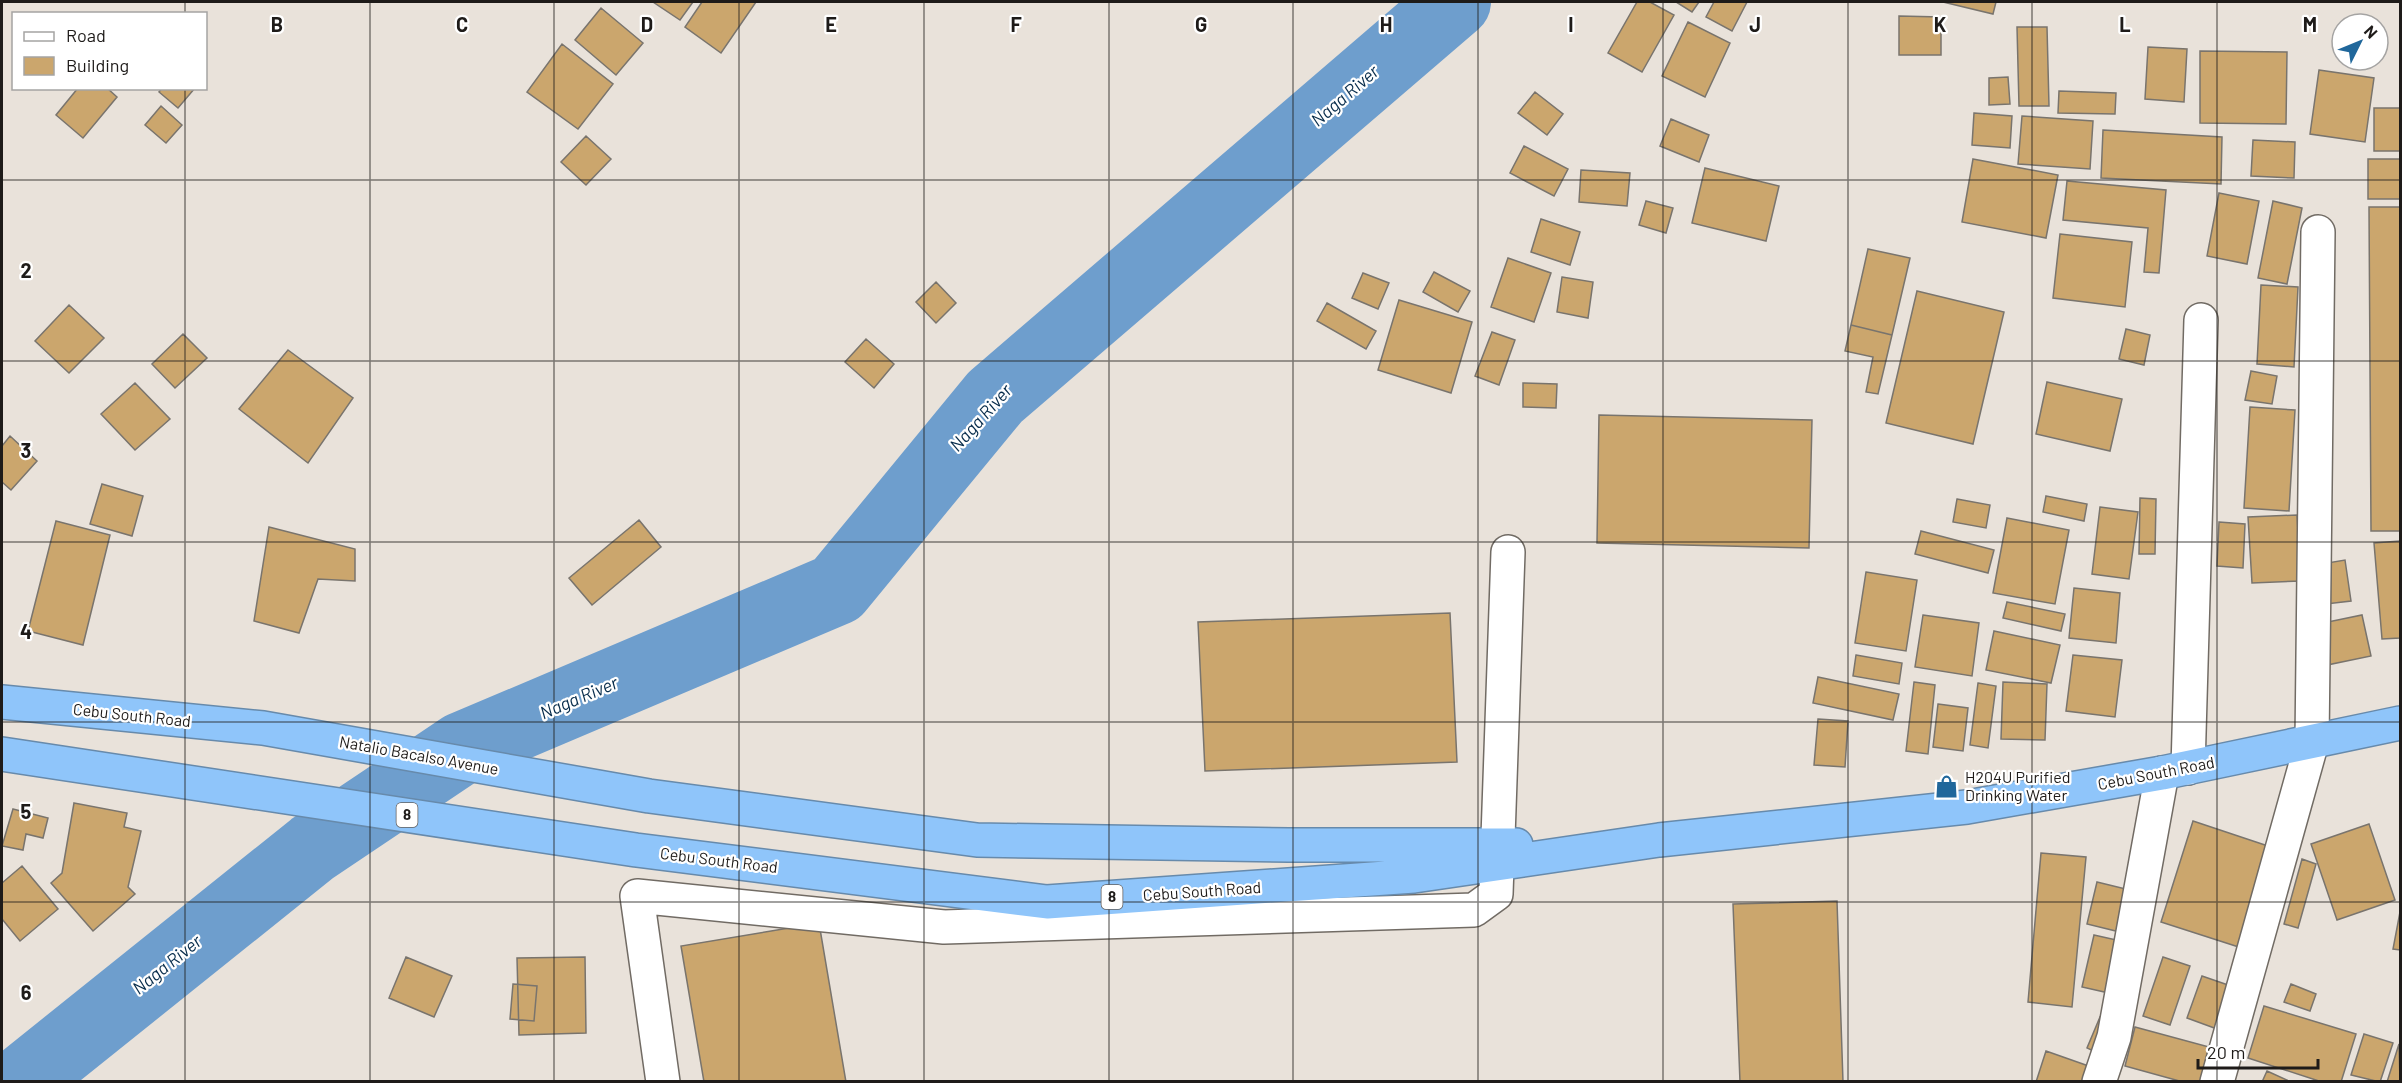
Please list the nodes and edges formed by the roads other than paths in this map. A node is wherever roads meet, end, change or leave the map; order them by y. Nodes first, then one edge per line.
1 (2318, 232) dead end
2 (2201, 320) dead end
3 (1508, 552) dead end
4 (2, 702) edge
5 (2400, 723) edge
6 (263, 728) joint
7 (2312, 742) junction
8 (2, 754) edge
9 (2175, 770) junction
10 (574, 782) joint
11 (1497, 856) junction
12 (663, 1082) edge
13 (2099, 1082) edge
14 (2217, 1082) edge

1 - 7 street
2 - 9 street
3 - 11 street
4 - 6 highway, Cebu South Road / 8
5 - 7 highway, Cebu South Road / 8
6 - 10 highway, Natalio Bacalso Avenue / 8
7 - 9 highway, Cebu South Road / 8
7 - 14 street
8 - 11 highway, Cebu South Road / 8
9 - 11 highway, Cebu South Road / 8
9 - 13 street
10 - 11 highway, Cebu South Road / 8
11 - 12 street

